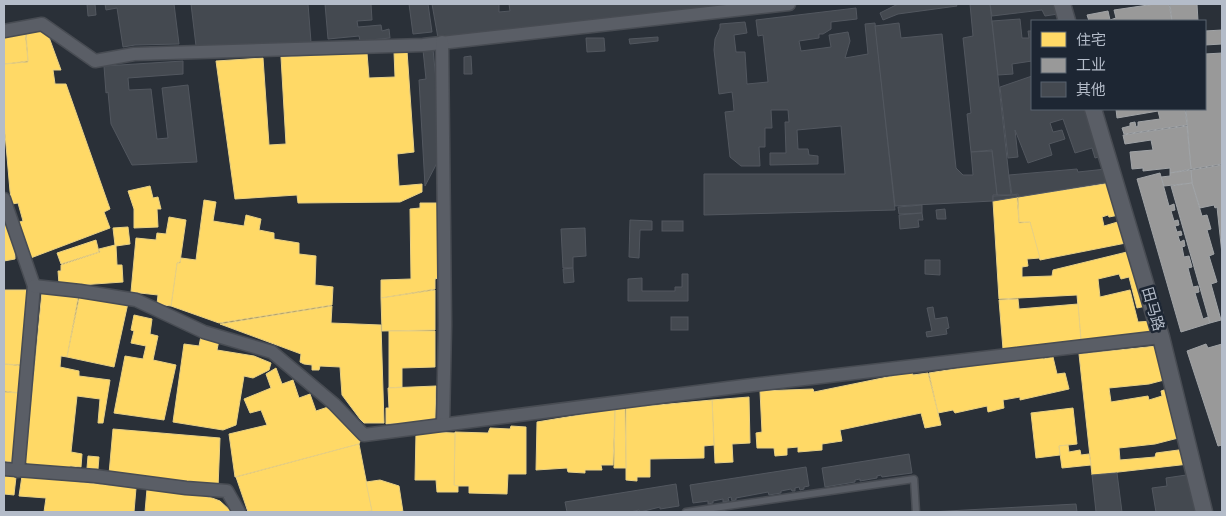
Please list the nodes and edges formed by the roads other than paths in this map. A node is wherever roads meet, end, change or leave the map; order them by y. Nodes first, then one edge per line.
1 (789, 4) edge
2 (1062, 4) edge
3 (1067, 20) edge
4 (4, 31) edge
5 (442, 42) junction
6 (1093, 110) edge
7 (4, 199) edge
8 (34, 286) junction
9 (1161, 337) junction
10 (444, 424) junction
11 (4, 469) edge
12 (18, 471) junction
13 (238, 512) edge
14 (686, 512) edge
15 (916, 512) edge
16 (1204, 512) edge

1 - 5 street
2 - 3 street
4 - 5 street
5 - 10 street
6 - 9 street, 田马路
7 - 8 street
8 - 10 street
8 - 12 street
9 - 10 street
9 - 16 street, 田马路
11 - 12 street
12 - 13 street
14 - 15 lane

